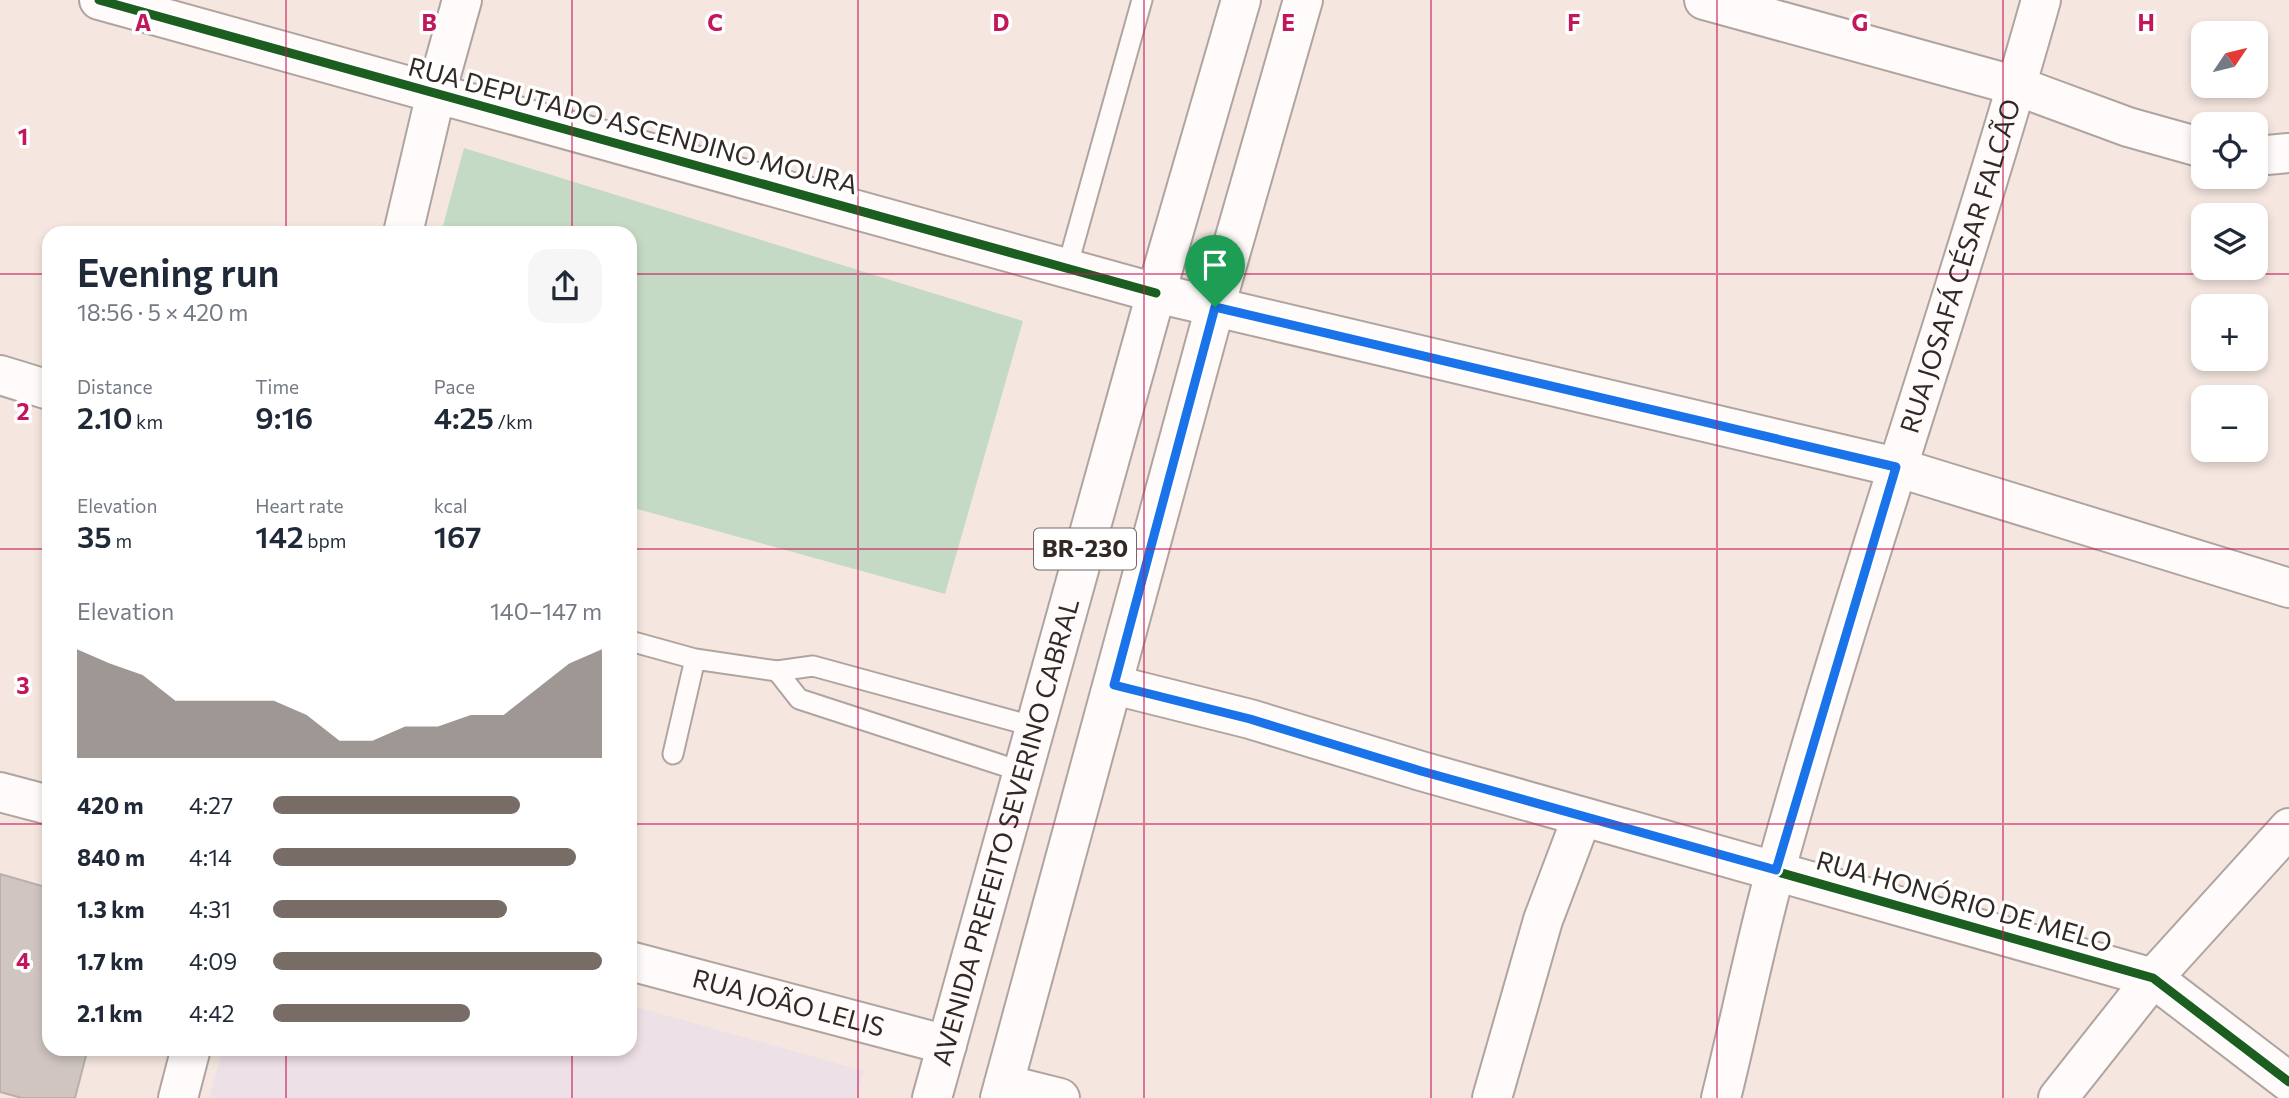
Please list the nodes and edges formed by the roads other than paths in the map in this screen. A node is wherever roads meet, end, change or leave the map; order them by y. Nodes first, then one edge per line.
1 (99, 0) edge
2 (462, 0) edge
3 (1142, 0) edge
4 (1241, 0) edge
5 (1303, 0) edge
6 (1704, 0) edge
7 (2041, 0) edge
8 (2017, 86) junction
9 (436, 93) junction
10 (2191, 145) edge
11 (2289, 153) edge
12 (2268, 155) edge
13 (404, 226) edge
14 (1067, 268) junction
15 (1156, 293) junction
16 (1215, 307) junction
17 (0, 375) edge
18 (42, 388) edge
19 (1896, 467) junction
20 (2289, 588) edge
21 (637, 643) edge
22 (695, 659) junction
23 (777, 671) junction
24 (1114, 685) junction
25 (1036, 727) junction
26 (673, 754) dead end
27 (1023, 772) junction
28 (0, 792) edge
29 (42, 804) edge
30 (1582, 817) junction
31 (2289, 828) edge
32 (1776, 870) junction
33 (637, 963) edge
34 (2154, 978) junction
35 (947, 1045) junction
36 (189, 1056) edge
37 (2289, 1082) edge
38 (1002, 1091) edge
39 (178, 1098) edge
40 (932, 1098) edge
41 (1060, 1098) edge
42 (1492, 1098) edge
43 (1721, 1098) edge
44 (2058, 1098) edge

1 - 9 street, RUA DEPUTADO ASCENDINO MOURA
2 - 9 street
3 - 14 lane
4 - 15 street, AVENIDA PREFEITO SEVERINO CABRAL / BR-230
5 - 16 street, BR-230
6 - 8 street
7 - 8 street, RUA JOSAFÁ CÉSAR FALCÃO
8 - 10 street
8 - 19 street, RUA JOSAFÁ CÉSAR FALCÃO
9 - 13 street
9 - 14 street, RUA DEPUTADO ASCENDINO MOURA
11 - 12 street
14 - 15 street, RUA DEPUTADO ASCENDINO MOURA
15 - 16 street, RUA DEPUTADO ASCENDINO MOURA
15 - 25 street, AVENIDA PREFEITO SEVERINO CABRAL / BR-230
16 - 19 street, RUA DEPUTADO ASCENDINO MOURA
16 - 24 street, BR-230
17 - 18 street
19 - 20 street, RUA DEPUTADO ASCENDINO MOURA
19 - 32 street, RUA JOSAFÁ CÉSAR FALCÃO
21 - 22 lane
22 - 23 lane
22 - 26 lane
23 - 25 lane
23 - 27 lane
24 - 30 street, RUA HONÓRIO DE MELO
24 - 38 street, BR-230
25 - 27 street, AVENIDA PREFEITO SEVERINO CABRAL / BR-230
27 - 35 street, AVENIDA PREFEITO SEVERINO CABRAL / BR-230
28 - 29 street
30 - 32 street, RUA HONÓRIO DE MELO
30 - 42 street
31 - 34 street
32 - 34 street, RUA HONÓRIO DE MELO
32 - 43 street, RUA JOSAFÁ CÉSAR FALCÃO
33 - 35 street, RUA JOÃO LELIS
34 - 37 street, RUA HONÓRIO DE MELO
34 - 44 street
35 - 40 street, AVENIDA PREFEITO SEVERINO CABRAL / BR-230
36 - 39 street
38 - 41 street

